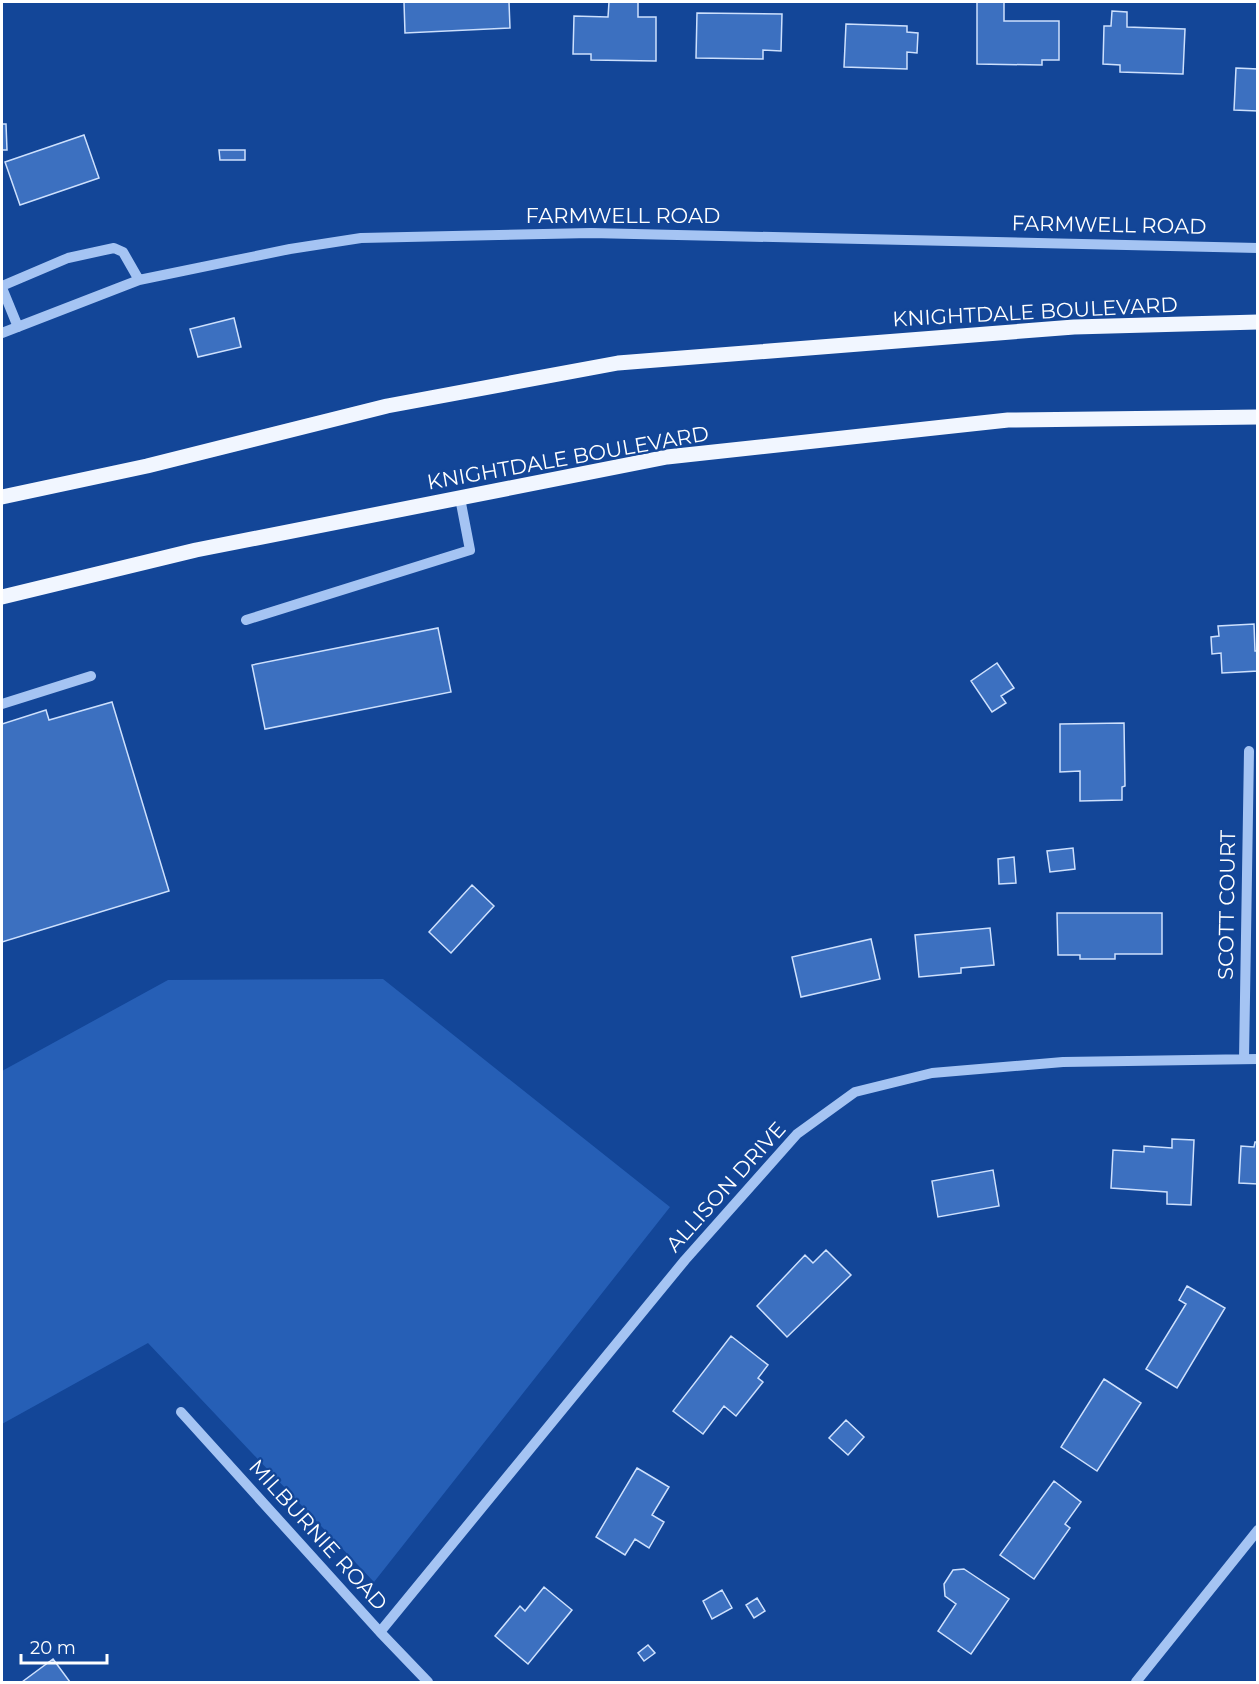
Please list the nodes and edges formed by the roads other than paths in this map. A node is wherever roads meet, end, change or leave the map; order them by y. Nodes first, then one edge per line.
1 (1257, 248) edge
2 (140, 280) junction
3 (2, 287) edge
4 (1257, 322) edge
5 (18, 327) junction
6 (2, 333) edge
7 (1257, 417) edge
8 (2, 497) edge
9 (460, 498) junction
10 (2, 597) edge
11 (246, 620) dead end
12 (91, 676) dead end
13 (2, 704) edge
14 (1249, 751) dead end
15 (1244, 1059) junction
16 (1257, 1059) edge
17 (181, 1412) dead end
18 (1257, 1530) edge
19 (380, 1632) junction
20 (428, 1683) edge
21 (1136, 1683) edge

1 - 2 street, FARMWELL ROAD
2 - 3 street
2 - 5 street, FARMWELL ROAD
3 - 5 street
4 - 8 main road, KNIGHTDALE BOULEVARD
5 - 6 street, FARMWELL ROAD
7 - 9 main road, KNIGHTDALE BOULEVARD
9 - 10 main road, KNIGHTDALE BOULEVARD
9 - 11 street
12 - 13 street
14 - 15 street, SCOTT COURT
15 - 16 street, ALLISON DRIVE
15 - 19 street, ALLISON DRIVE
17 - 19 street, MILBURNIE ROAD
18 - 21 street
19 - 20 street, MILBURNIE ROAD

